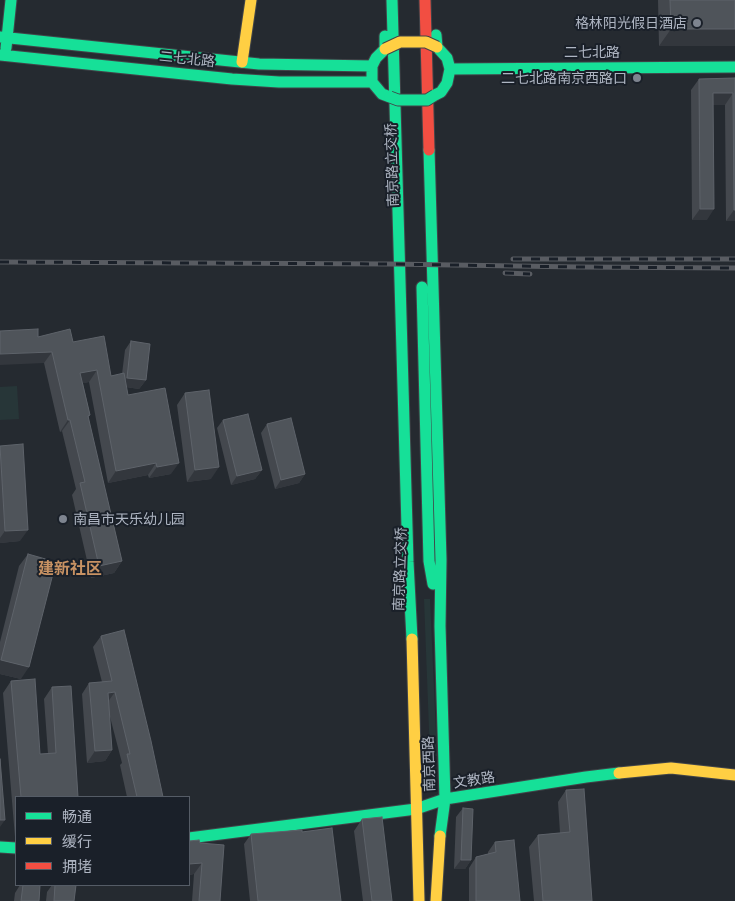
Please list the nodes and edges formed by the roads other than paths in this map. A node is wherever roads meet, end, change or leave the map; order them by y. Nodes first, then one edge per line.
1 (10, 0) edge
2 (251, 0) edge
3 (383, 0) edge
4 (392, 0) edge
5 (402, 0) edge
6 (414, 0) edge
7 (425, 0) edge
8 (435, 0) edge
9 (3, 37) edge
10 (437, 47) junction
11 (385, 49) junction
12 (3, 55) edge
13 (242, 62) junction
14 (372, 66) junction
15 (450, 68) junction
16 (735, 68) edge
17 (372, 82) junction
18 (440, 626) junction
19 (412, 629) junction
20 (735, 775) edge
21 (445, 799) junction
22 (416, 809) junction
23 (190, 838) edge
24 (0, 847) edge
25 (15, 848) edge
26 (419, 901) edge
27 (436, 901) edge

1 - 9 main road
2 - 13 main road
3 - 11 main road
4 - 19 main road, 南京路立交桥
5 - 19 main road, 南京路立交桥
6 - 18 main road, 南京路立交桥
7 - 18 main road
8 - 10 main road
9 - 12 main road
9 - 13 main road, 二七北路
10 - 11 main road, bridge
10 - 15 main road
11 - 14 main road
12 - 17 main road, 二七北路
13 - 14 main road, 二七北路
14 - 17 main road
15 - 16 main road, 二七北路
15 - 17 main road, bridge
18 - 21 main road, 南京西路
19 - 22 main road, 南京西路
20 - 21 main road, 文教路
21 - 22 main road, 文教路
21 - 27 main road, 南京西路
22 - 23 main road, 文教路
22 - 26 main road, 南京西路
24 - 25 main road

